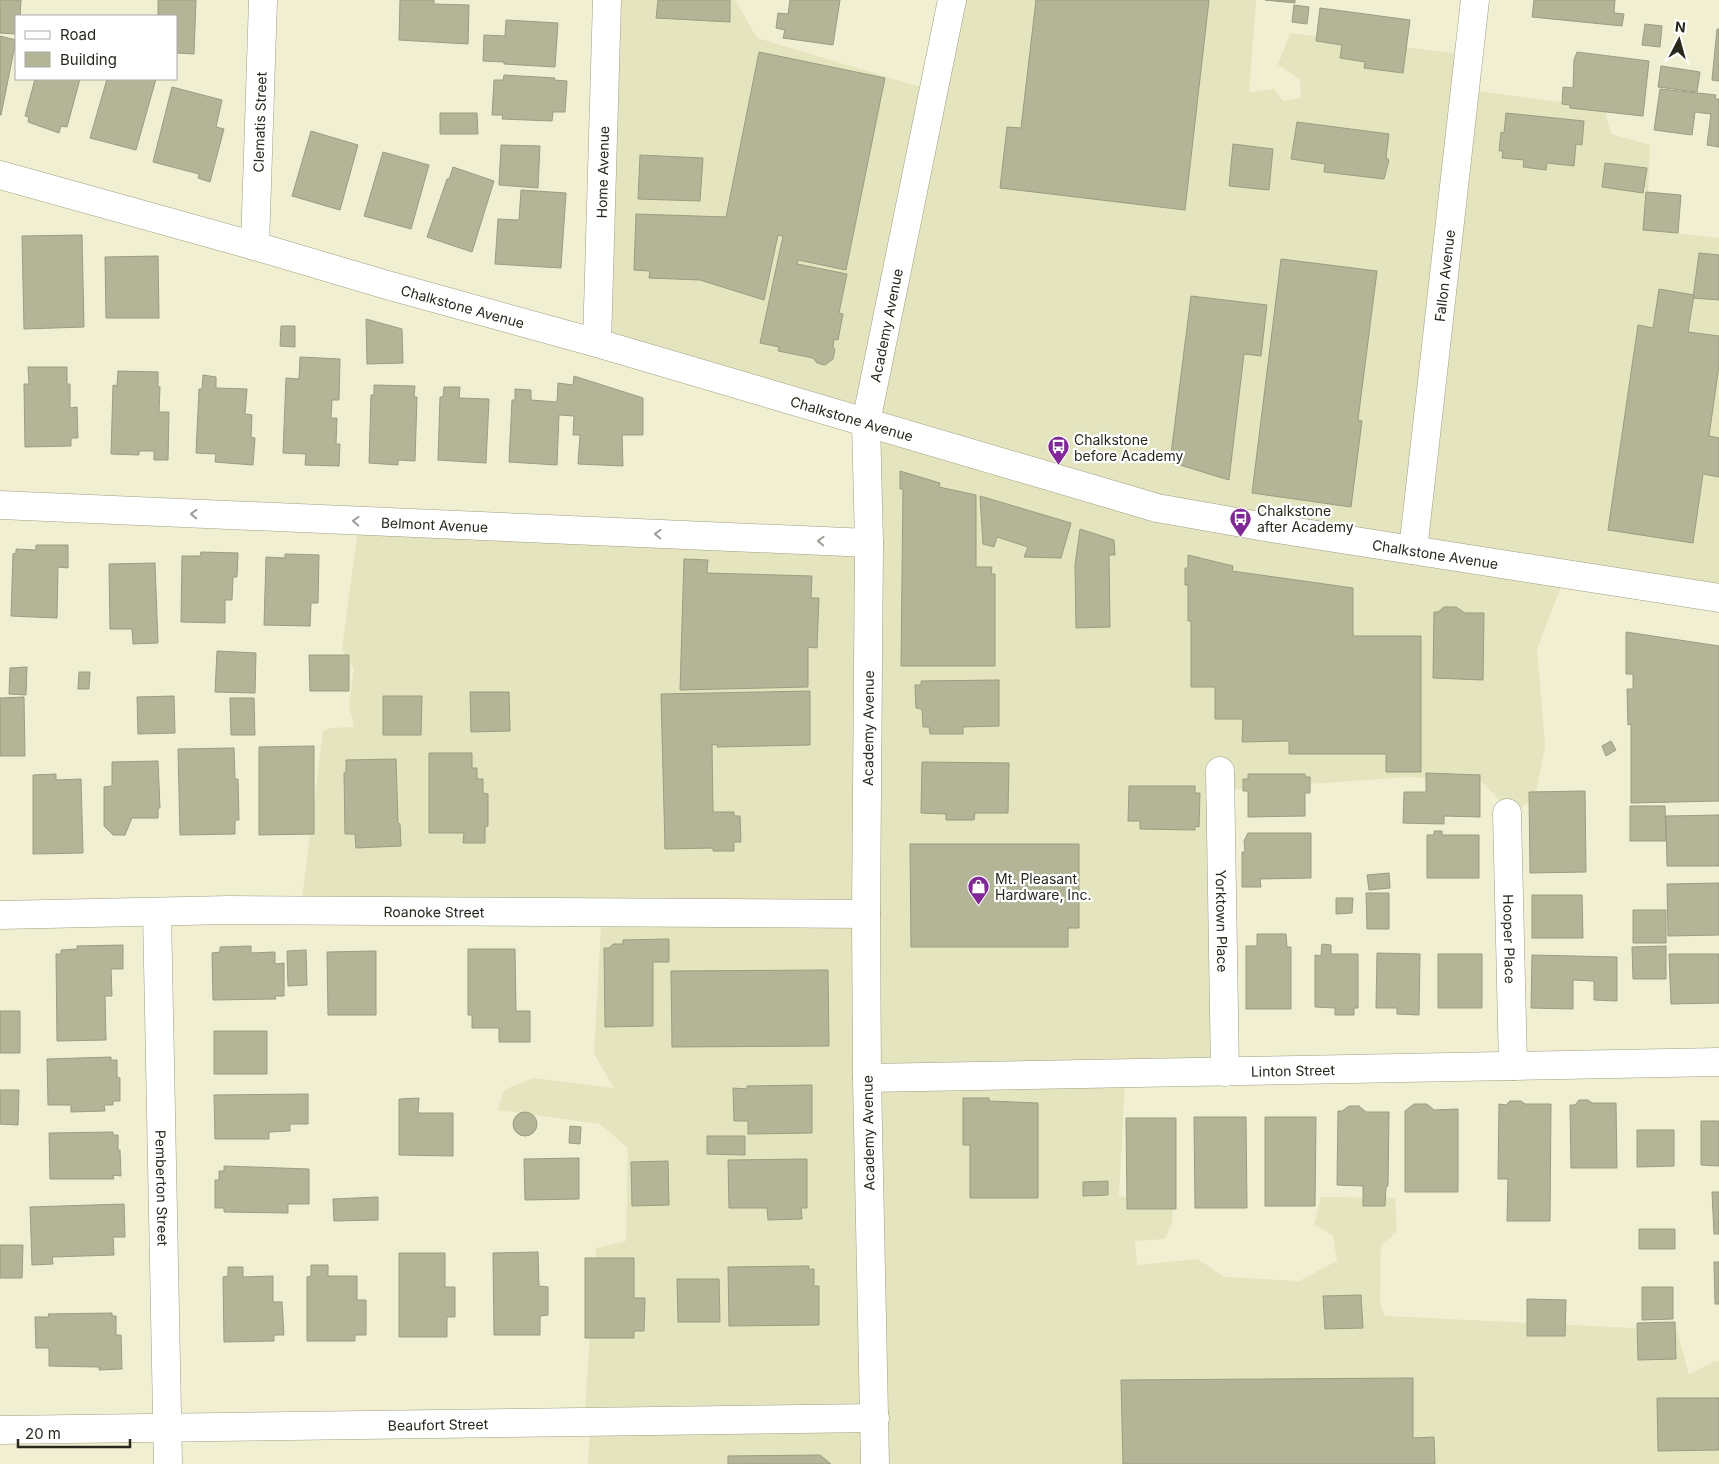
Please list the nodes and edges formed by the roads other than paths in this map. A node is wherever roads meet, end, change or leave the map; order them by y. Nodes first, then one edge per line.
1 (263, 0) edge
2 (607, 0) edge
3 (952, 0) edge
4 (1475, 0) edge
5 (0, 175) edge
6 (255, 246) junction
7 (597, 343) junction
8 (866, 422) junction
9 (0, 505) edge
10 (869, 543) junction
11 (1413, 550) junction
12 (1719, 598) edge
13 (1220, 771) dead end
14 (1507, 813) dead end
15 (157, 912) junction
16 (866, 914) junction
17 (0, 915) edge
18 (1719, 1062) edge
19 (1513, 1066) junction
20 (1225, 1072) junction
21 (867, 1078) junction
22 (875, 1418) junction
23 (167, 1428) junction
24 (0, 1430) edge
25 (168, 1464) edge
26 (875, 1464) edge

1 - 6 street, Clematis Street
2 - 7 street, Home Avenue
3 - 8 street, Academy Avenue
4 - 11 street, Fallon Avenue
5 - 6 street, Chalkstone Avenue
6 - 7 street, Chalkstone Avenue
7 - 8 street, Chalkstone Avenue
8 - 10 street, Academy Avenue
8 - 11 street, Chalkstone Avenue
10 -> 9 street, Belmont Avenue
10 - 16 street, Academy Avenue
11 - 12 street, Chalkstone Avenue
13 - 20 street, Yorktown Place
14 - 19 street, Hooper Place
15 - 16 street, Roanoke Street
15 - 17 street, Roanoke Street
15 - 23 street, Pemberton Street
16 - 21 street, Academy Avenue
18 - 19 street, Linton Street
19 - 20 street, Linton Street
20 - 21 street, Linton Street
21 - 22 street, Academy Avenue
22 - 23 street, Beaufort Street
22 - 26 street, Academy Avenue
23 - 24 street, Beaufort Street
23 - 25 street, Pemberton Street

